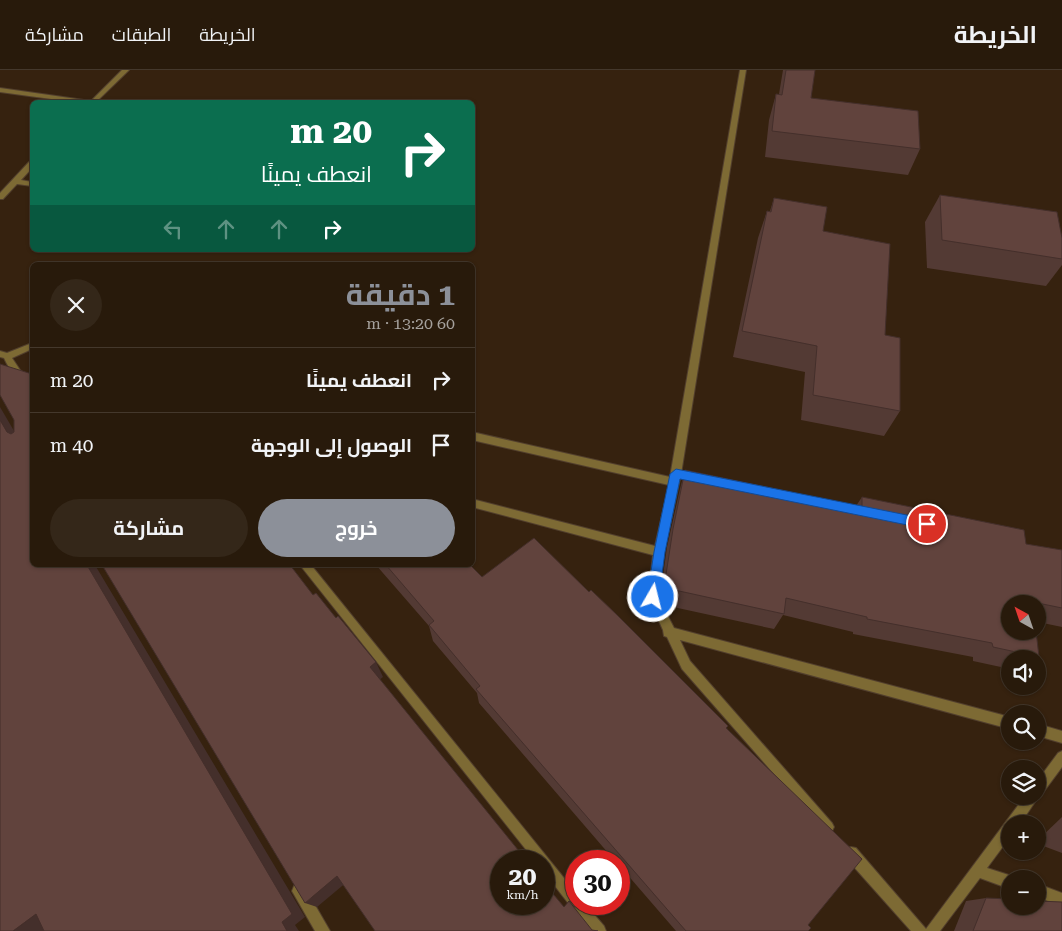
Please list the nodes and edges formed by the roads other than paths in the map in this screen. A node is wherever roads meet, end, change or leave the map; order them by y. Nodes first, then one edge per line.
1 (126, 70) edge
2 (743, 70) edge
3 (0, 90) edge
4 (70, 100) edge
5 (95, 100) edge
6 (30, 166) edge
7 (16, 181) junction
8 (30, 184) edge
9 (0, 197) edge
10 (30, 347) edge
11 (4, 355) edge
12 (30, 383) edge
13 (475, 437) edge
14 (678, 477) junction
15 (475, 504) edge
16 (660, 552) junction
17 (307, 567) edge
18 (668, 632) junction
19 (1001, 721) edge
20 (1046, 732) edge
21 (1062, 737) edge
22 (1062, 757) edge
23 (1046, 779) edge
24 (1001, 839) edge
25 (533, 850) edge
26 (978, 871) junction
27 (555, 876) edge
28 (1001, 879) edge
29 (292, 880) edge
30 (565, 889) edge
31 (1046, 894) edge
32 (1062, 900) edge
33 (586, 915) edge
34 (323, 931) edge
35 (599, 931) edge
36 (920, 931) edge
37 (932, 931) edge

1 - 5 street
2 - 14 street
3 - 4 street
6 - 7 street
7 - 8 street
7 - 9 street
10 - 11 street
11 - 12 street
13 - 14 street
14 - 16 street
15 - 16 street
16 - 18 street
17 - 25 street
18 - 19 street
18 - 36 street
20 - 21 street
22 - 23 street
24 - 26 street
26 - 28 street
26 - 37 street
27 - 30 street
29 - 34 street
31 - 32 street
33 - 35 street

